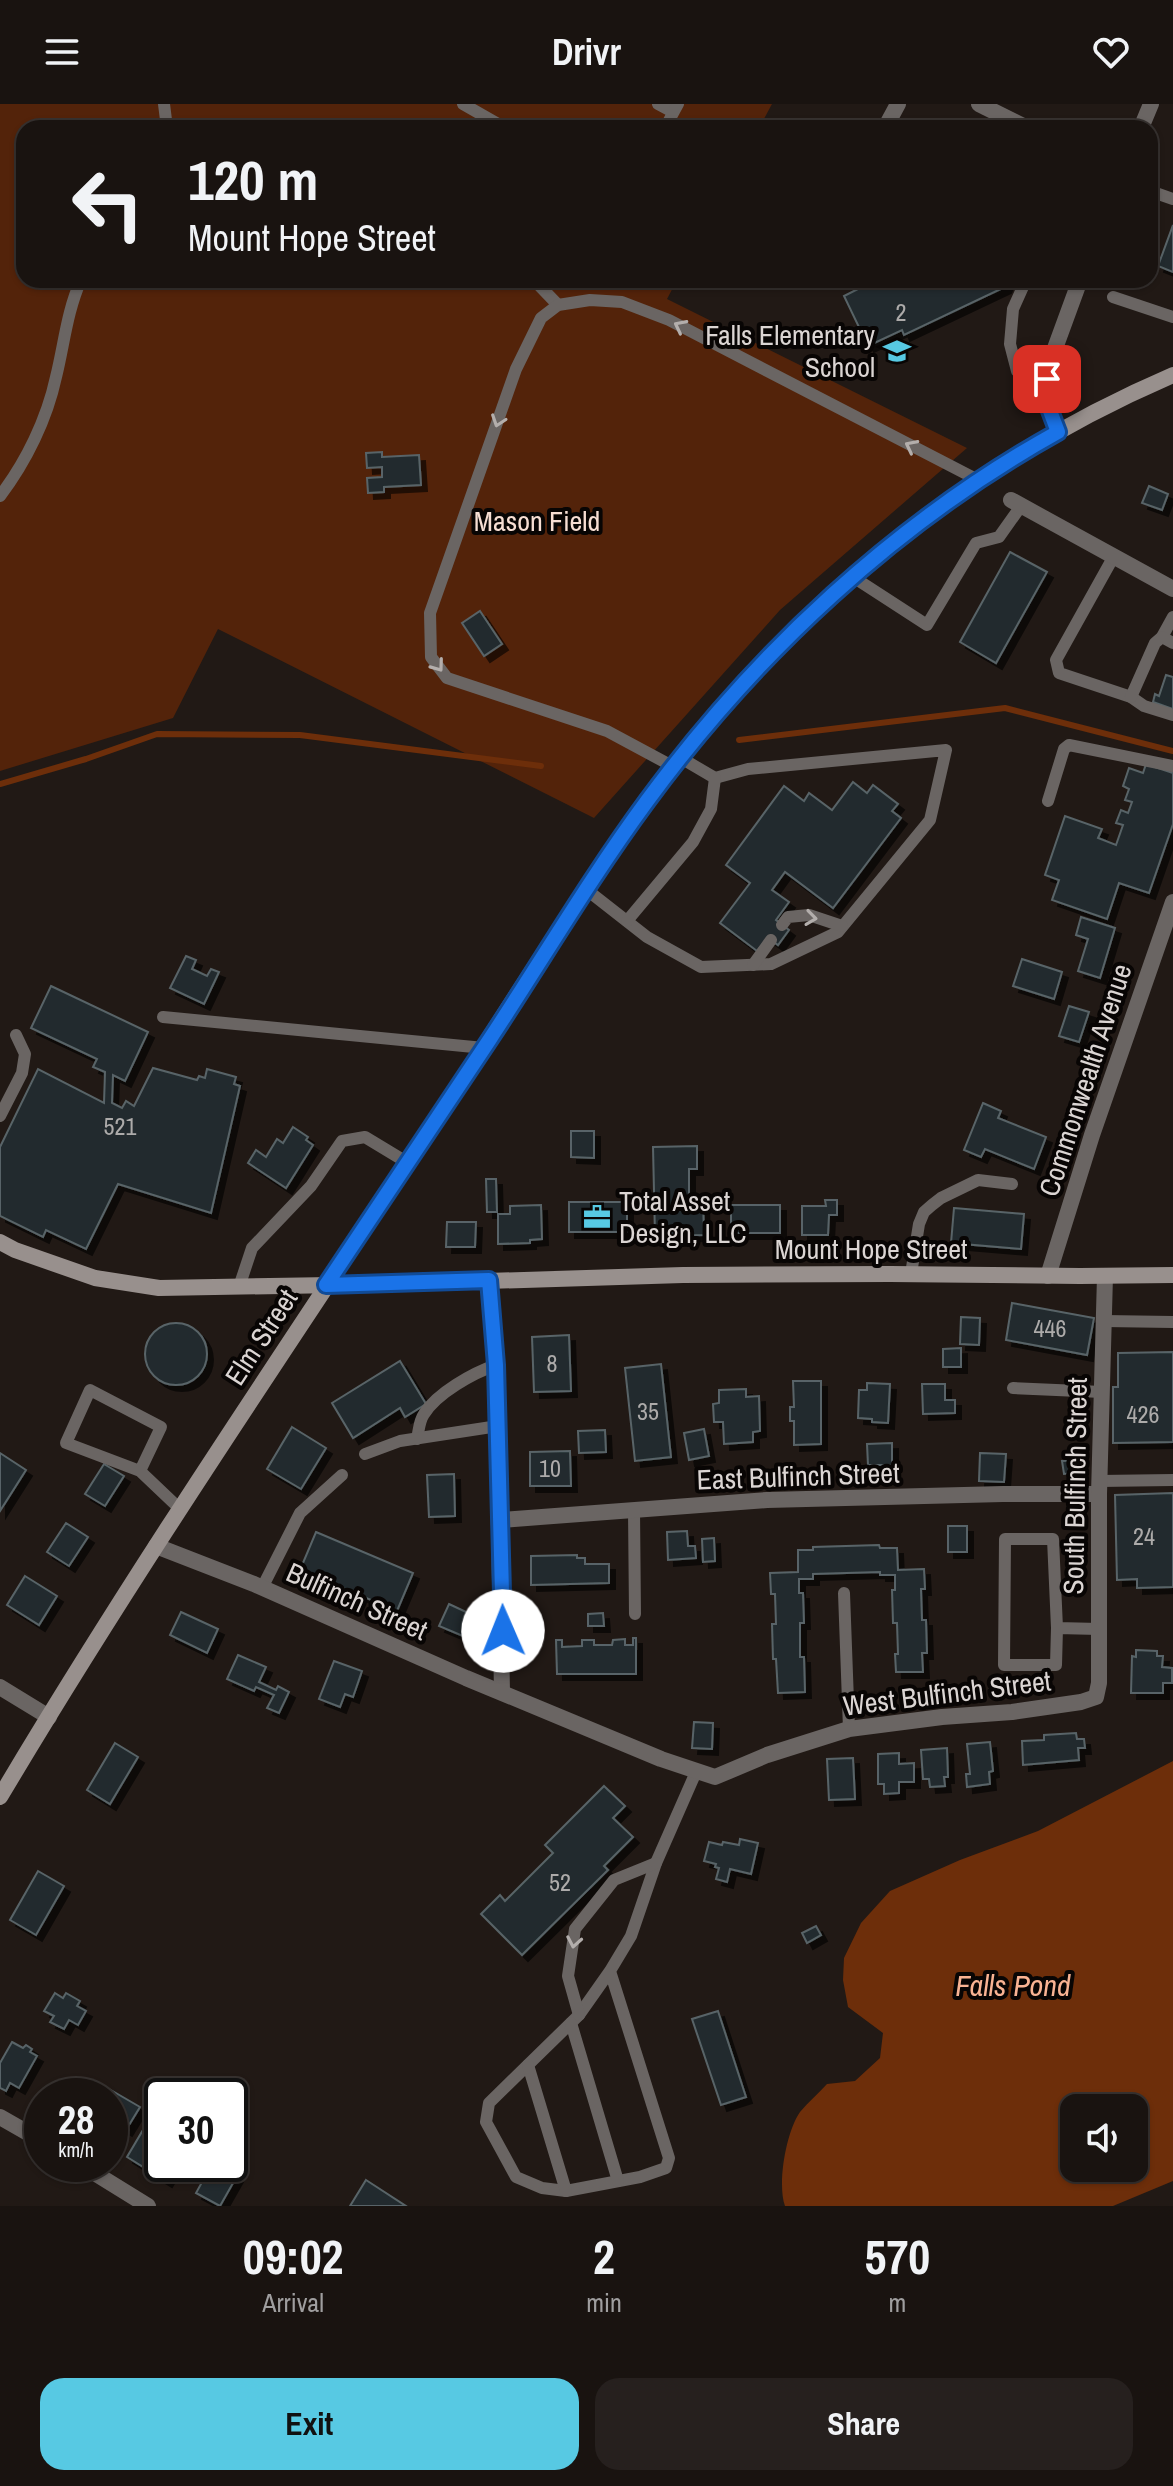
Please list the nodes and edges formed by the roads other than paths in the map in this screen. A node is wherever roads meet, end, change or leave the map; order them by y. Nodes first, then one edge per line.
1 (463, 104) edge
2 (658, 104) edge
3 (979, 104) edge
4 (675, 108) edge
5 (491, 120) edge
6 (1011, 120) edge
7 (77, 288) edge
8 (542, 288) edge
9 (1022, 288) edge
10 (1077, 288) edge
11 (1113, 297) dead end
12 (558, 305) junction
13 (1173, 317) edge
14 (1173, 375) edge
15 (1044, 395) junction
16 (1058, 432) junction
17 (980, 481) junction
18 (0, 496) edge
19 (1016, 503) joint
20 (1114, 556) junction
21 (853, 577) junction
22 (1173, 589) edge
23 (1173, 617) edge
24 (1168, 640) edge
25 (1131, 697) junction
26 (1173, 715) edge
27 (677, 762) junction
28 (1173, 766) edge
29 (715, 778) junction
30 (1048, 801) dead end
31 (587, 890) junction
32 (1173, 902) edge
33 (627, 921) junction
34 (782, 925) dead end
35 (842, 926) junction
36 (771, 940) dead end
37 (753, 965) junction
38 (163, 1017) dead end
39 (16, 1035) dead end
40 (484, 1048) junction
41 (0, 1116) edge
42 (408, 1163) junction
43 (1012, 1184) dead end
44 (0, 1242) edge
45 (911, 1274) junction
46 (1173, 1275) edge
47 (1048, 1276) junction
48 (1105, 1276) junction
49 (489, 1280) junction
50 (326, 1285) junction
51 (239, 1287) junction
52 (1104, 1321) junction
53 (1173, 1322) edge
54 (496, 1365) junction
55 (1013, 1388) dead end
56 (1102, 1392) junction
57 (498, 1426) junction
58 (417, 1439) junction
59 (365, 1454) dead end
60 (140, 1471) junction
61 (342, 1475) dead end
62 (1173, 1480) edge
63 (1099, 1488) junction
64 (180, 1509) junction
65 (634, 1510) junction
66 (500, 1520) junction
67 (156, 1546) junction
68 (262, 1588) junction
69 (844, 1593) dead end
70 (635, 1614) dead end
71 (1057, 1628) junction
72 (1099, 1629) junction
73 (0, 1687) edge
74 (502, 1692) junction
75 (1096, 1697) joint
76 (49, 1717) junction
77 (849, 1729) junction
78 (696, 1772) junction
79 (715, 1777) joint
80 (0, 1797) edge
81 (656, 1863) junction
82 (610, 1971) junction
83 (575, 2019) junction
84 (528, 2065) junction
85 (0, 2117) edge
86 (24, 2131) edge
87 (618, 2181) junction
88 (109, 2182) edge
89 (566, 2191) junction
90 (148, 2206) edge

1 - 5 lane
2 - 4 lane
3 - 6 street
7 - 18 lane
8 - 12 lane
9 - 15 lane
10 - 15 street
11 - 13 lane
17 -> 12 lane
12 -> 27 lane
14 - 16 main road, Elm Street
15 - 16 street
16 - 17 main road, Elm Street
17 - 21 main road, Elm Street
19 - 20 street
19 - 21 lane
20 - 22 street
20 - 25 lane
21 - 27 main road, Elm Street
23 - 24 lane
24 - 25 lane
25 - 26 lane
27 - 29 lane
27 - 31 main road, Elm Street
28 - 30 lane
29 - 33 lane
29 - 35 lane
31 - 33 lane
31 - 40 main road, Elm Street
32 - 47 street, Commonwealth Avenue
33 - 37 lane
34 -> 35 lane
35 - 37 lane
36 - 37 lane
38 - 40 lane
39 - 41 lane
40 - 42 main road, Elm Street
42 - 50 main road, Elm Street
42 - 51 lane
43 - 45 lane
44 - 51 main road, Mount Hope Street
45 - 47 main road, Mount Hope Street
45 - 49 main road, Mount Hope Street
46 - 48 main road, Mount Hope Street
47 - 48 main road, Mount Hope Street
48 - 52 street, South Bulfinch Street
49 - 50 main road, Mount Hope Street
49 - 54 street
50 - 51 main road, Mount Hope Street
50 - 64 main road, Elm Street
52 - 53 lane
52 - 56 street, South Bulfinch Street
54 - 57 street
54 - 58 lane
55 - 56 lane
56 - 63 street, South Bulfinch Street
57 - 58 lane
57 - 66 street
58 - 59 lane
60 - 60 lane
60 - 64 lane
61 - 68 lane
62 - 63 lane
63 - 65 street, East Bulfinch Street
63 - 72 street, South Bulfinch Street
64 - 67 main road, Elm Street
65 - 66 street, East Bulfinch Street
65 - 70 lane
66 - 74 street
67 - 68 street, Bulfinch Street
67 - 76 main road, Elm Street
68 - 74 street, Bulfinch Street
69 - 77 lane
71 - 71 lane
71 - 72 lane
72 - 75 street, South Bulfinch Street
73 - 76 street
74 - 78 street, Bulfinch Street
75 - 77 street, West Bulfinch Street
76 - 80 main road, Elm Street
77 - 79 street, West Bulfinch Street
78 - 79 street, Bulfinch Street
78 - 81 lane
81 - 82 lane
81 -> 83 lane
82 - 83 lane
82 - 87 lane
83 - 84 lane
83 - 87 lane
84 - 89 lane
84 - 89 lane
85 - 86 street
87 - 89 lane
88 - 90 street

